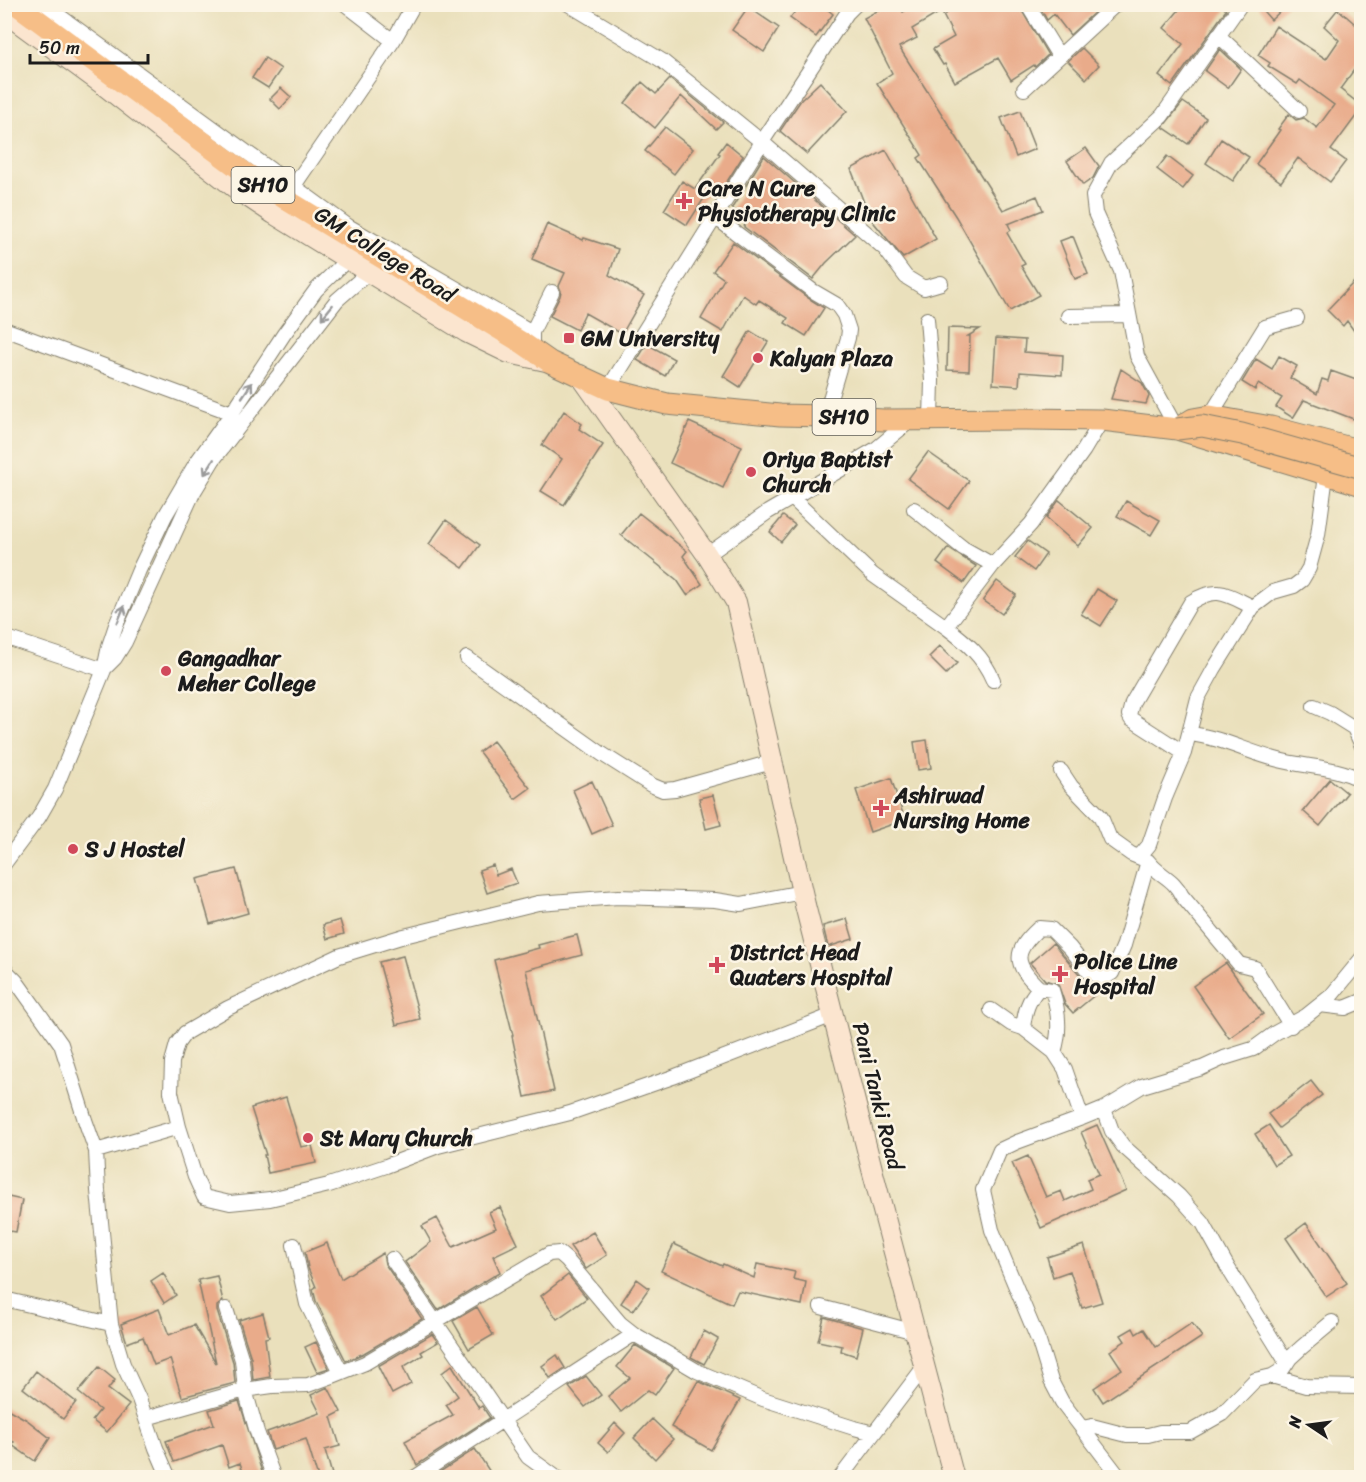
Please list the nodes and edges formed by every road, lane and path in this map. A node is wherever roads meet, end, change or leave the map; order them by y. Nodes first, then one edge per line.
1 (16, 4) edge
2 (43, 4) edge
3 (345, 4) edge
4 (414, 4) edge
5 (568, 4) edge
6 (1027, 4) edge
7 (1116, 4) edge
8 (847, 7) edge
9 (1232, 8) edge
10 (4, 12) edge
11 (1218, 35) junction
12 (393, 41) junction
13 (1059, 56) junction
14 (1024, 89) dead end
15 (1299, 111) dead end
16 (762, 142) junction
17 (293, 187) junction
18 (716, 217) junction
19 (348, 259) junction
20 (369, 272) junction
21 (941, 284) dead end
22 (552, 291) dead end
23 (1129, 315) junction
24 (1068, 316) dead end
25 (1298, 318) dead end
26 (927, 319) dead end
27 (4, 329) edge
28 (529, 341) junction
29 (550, 362) junction
30 (580, 375) junction
31 (609, 389) junction
32 (232, 413) junction
33 (825, 416) junction
34 (1210, 416) junction
35 (921, 420) junction
36 (1102, 420) junction
37 (1177, 429) junction
38 (1332, 443) junction
39 (1362, 451) edge
40 (1362, 468) edge
41 (1326, 474) junction
42 (1362, 485) edge
43 (792, 498) junction
44 (914, 509) dead end
45 (707, 555) junction
46 (993, 565) junction
47 (1252, 607) junction
48 (946, 627) junction
49 (4, 637) edge
50 (467, 658) dead end
51 (104, 670) junction
52 (993, 680) dead end
53 (1314, 706) dead end
54 (1189, 734) junction
55 (1362, 746) edge
56 (1184, 753) junction
57 (772, 762) junction
58 (1061, 771) dead end
59 (1362, 780) edge
60 (1143, 859) junction
61 (4, 864) edge
62 (802, 892) junction
63 (1362, 958) edge
64 (4, 969) edge
65 (1039, 988) junction
66 (1320, 1005) junction
67 (1359, 1005) edge
68 (991, 1010) dead end
69 (832, 1015) junction
70 (1291, 1026) junction
71 (1023, 1028) junction
72 (1054, 1052) junction
73 (1104, 1109) junction
74 (1082, 1118) junction
75 (179, 1127) junction
76 (96, 1151) junction
77 (294, 1245) dead end
78 (392, 1259) dead end
79 (4, 1299) edge
80 (821, 1307) dead end
81 (226, 1309) dead end
82 (433, 1322) junction
83 (1332, 1322) dead end
84 (111, 1324) junction
85 (915, 1332) junction
86 (634, 1334) junction
87 (1287, 1363) junction
88 (924, 1367) junction
89 (341, 1372) junction
90 (1272, 1376) junction
91 (1362, 1387) edge
92 (245, 1390) junction
93 (146, 1418) junction
94 (503, 1420) junction
95 (1082, 1428) junction
96 (874, 1433) junction
97 (429, 1474) edge
98 (169, 1478) edge
99 (274, 1478) edge
100 (414, 1478) edge
101 (557, 1478) edge
102 (840, 1478) edge
103 (954, 1478) edge
104 (1120, 1478) edge

1 - 28 main road, SH10
2 - 17 street
3 - 12 street
4 - 12 street
5 - 16 street
6 - 13 street
7 - 13 street
8 - 16 street
9 - 11 street
10 - 19 street, GM College Road
11 - 15 street
11 - 23 street
12 - 17 street
13 - 14 street
16 - 18 street
16 - 21 street
17 - 28 street
18 - 31 street
18 - 33 street
19 - 20 street, GM College Road
32 -> 19 street
20 - 29 street, GM College Road
20 -> 51 street
22 - 28 street
23 - 24 street
23 - 37 street
25 - 34 street
26 - 35 street
27 - 32 street
28 - 29 main road, SH10
29 - 30 main road, SH10
30 - 31 main road, SH10
30 - 45 street
31 - 33 main road, SH10
51 -> 32 street
33 - 35 main road, SH10
34 - 37 main road
34 - 38 main road
35 - 36 main road, SH10
35 - 43 street
36 - 37 main road, SH10
36 - 46 street
37 - 40 main road, bridge
37 - 41 main road
38 - 39 main road
38 - 41 street
41 - 42 main road
41 - 47 street
43 - 45 street
43 - 48 street
44 - 46 street
45 - 57 street, Pani Tanki Road
46 - 48 street
47 - 54 street
47 - 56 street
48 - 52 street
49 - 51 street
50 - 57 street
51 - 61 street
53 - 55 street
54 - 56 street
54 - 59 street
56 - 60 street
57 - 62 street, Pani Tanki Road
58 - 60 street
60 - 65 street
60 - 70 street
62 - 69 street, Pani Tanki Road
62 - 75 street
63 - 66 street
64 - 76 street
65 - 71 street
65 - 72 street
66 - 67 street
66 - 70 street
68 - 71 street
69 - 75 street
69 - 85 street, Pani Tanki Road
70 - 73 street
71 - 72 street
72 - 74 street
73 - 74 street
73 - 87 street
74 - 95 street
75 - 76 street
76 - 84 street
77 - 89 street
78 - 82 street
79 - 84 street
80 - 85 street
81 - 92 street
82 - 86 street
82 - 89 street
82 - 94 street
83 - 87 street
84 - 93 street
85 - 88 street, Pani Tanki Road
86 - 94 street
86 - 96 street
87 - 90 street
88 - 96 street
88 - 103 street, Pani Tanki Road
89 - 92 street
90 - 91 street
90 - 95 street
92 - 93 street
92 - 99 street
93 - 98 street
94 - 97 street
94 - 101 street
95 - 104 street
96 - 102 street
97 - 100 street

